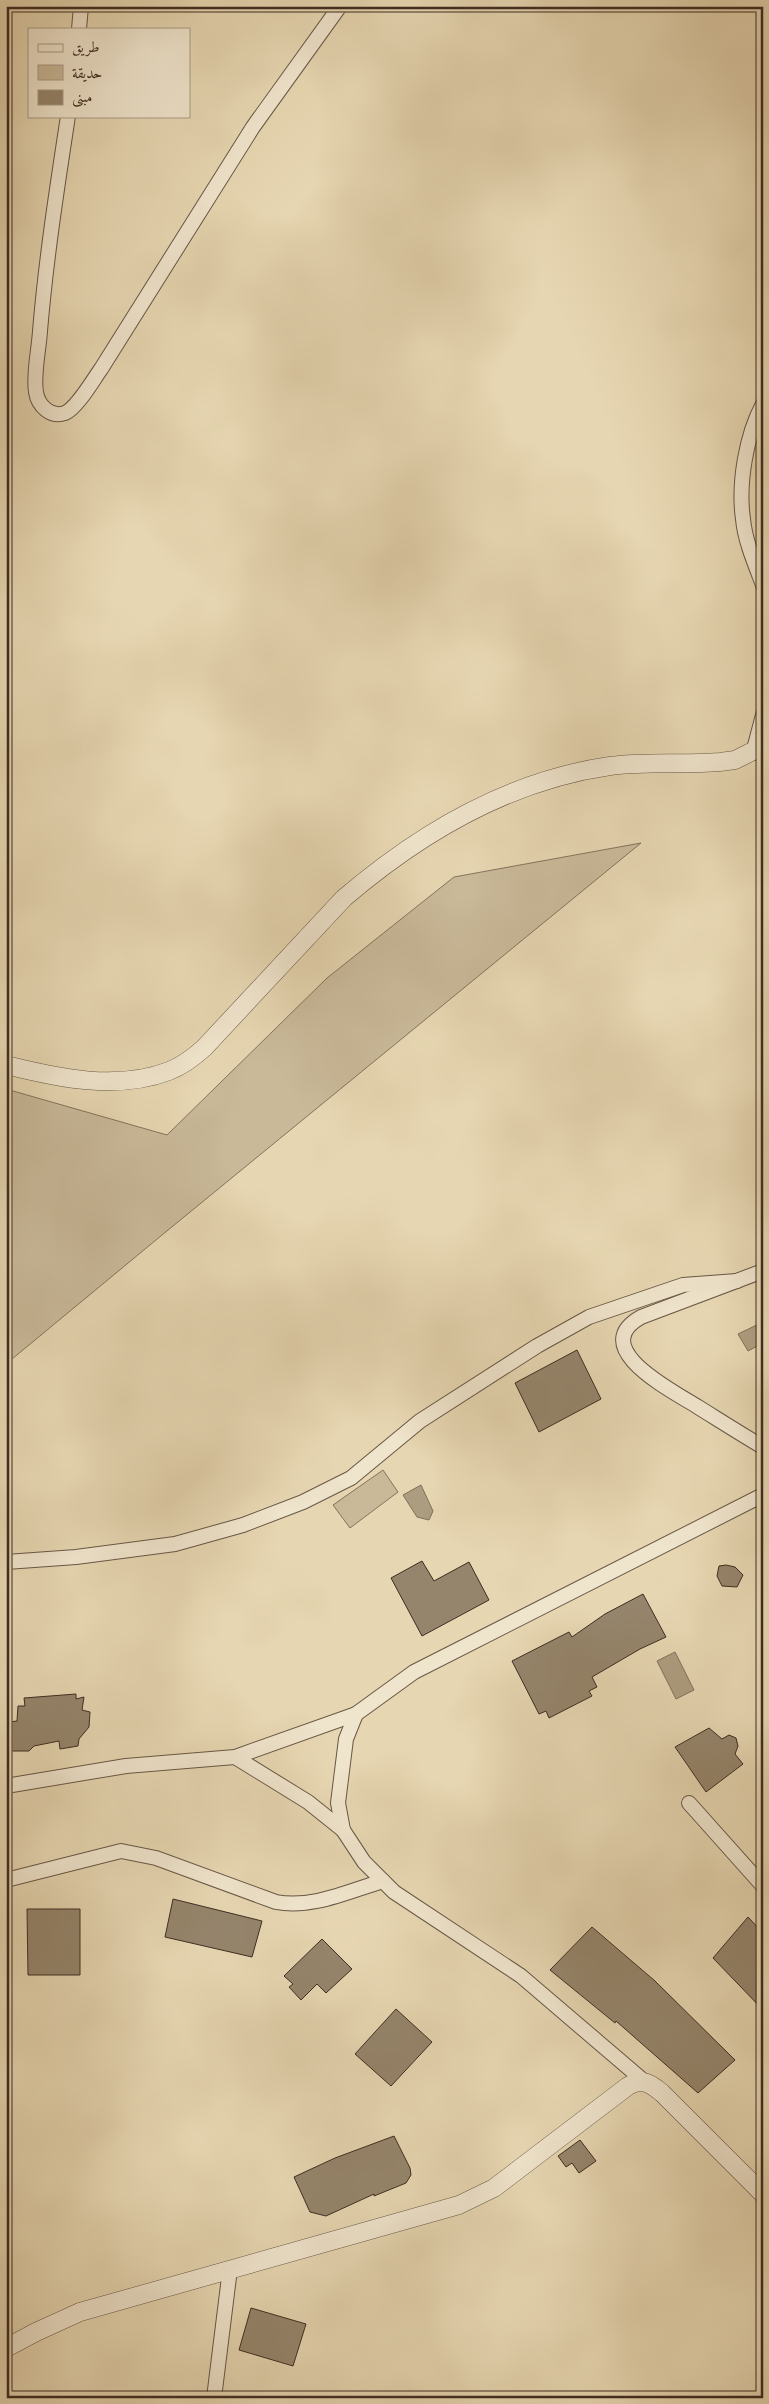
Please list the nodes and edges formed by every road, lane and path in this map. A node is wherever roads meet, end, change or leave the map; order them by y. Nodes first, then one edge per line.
1 (81, 6) edge
2 (340, 6) edge
3 (79, 28) edge
4 (68, 118) edge
5 (763, 404) edge
6 (763, 585) edge
7 (763, 715) edge
8 (758, 749) edge
9 (6, 1064) edge
10 (763, 1270) edge
11 (736, 1281) junction
12 (763, 1447) edge
13 (763, 1494) edge
14 (6, 1562) edge
15 (356, 1714) junction
16 (235, 1757) junction
17 (6, 1786) edge
18 (689, 1804) dead end
19 (343, 1830) junction
20 (6, 1880) edge
21 (383, 1881) junction
22 (763, 1886) edge
23 (645, 2082) junction
24 (763, 2194) edge
25 (230, 2269) junction
26 (6, 2348) edge
27 (214, 2398) edge

1 - 3 street
2 - 4 street
5 - 6 street
7 - 8 street
8 - 9 street
10 - 11 street
11 - 12 street
11 - 14 street
13 - 15 street
15 - 16 street
15 - 19 street
16 - 17 street
16 - 19 street
18 - 22 street
19 - 21 street
20 - 21 street
21 - 23 street
23 - 24 street
23 - 25 street
25 - 26 street
25 - 27 street

